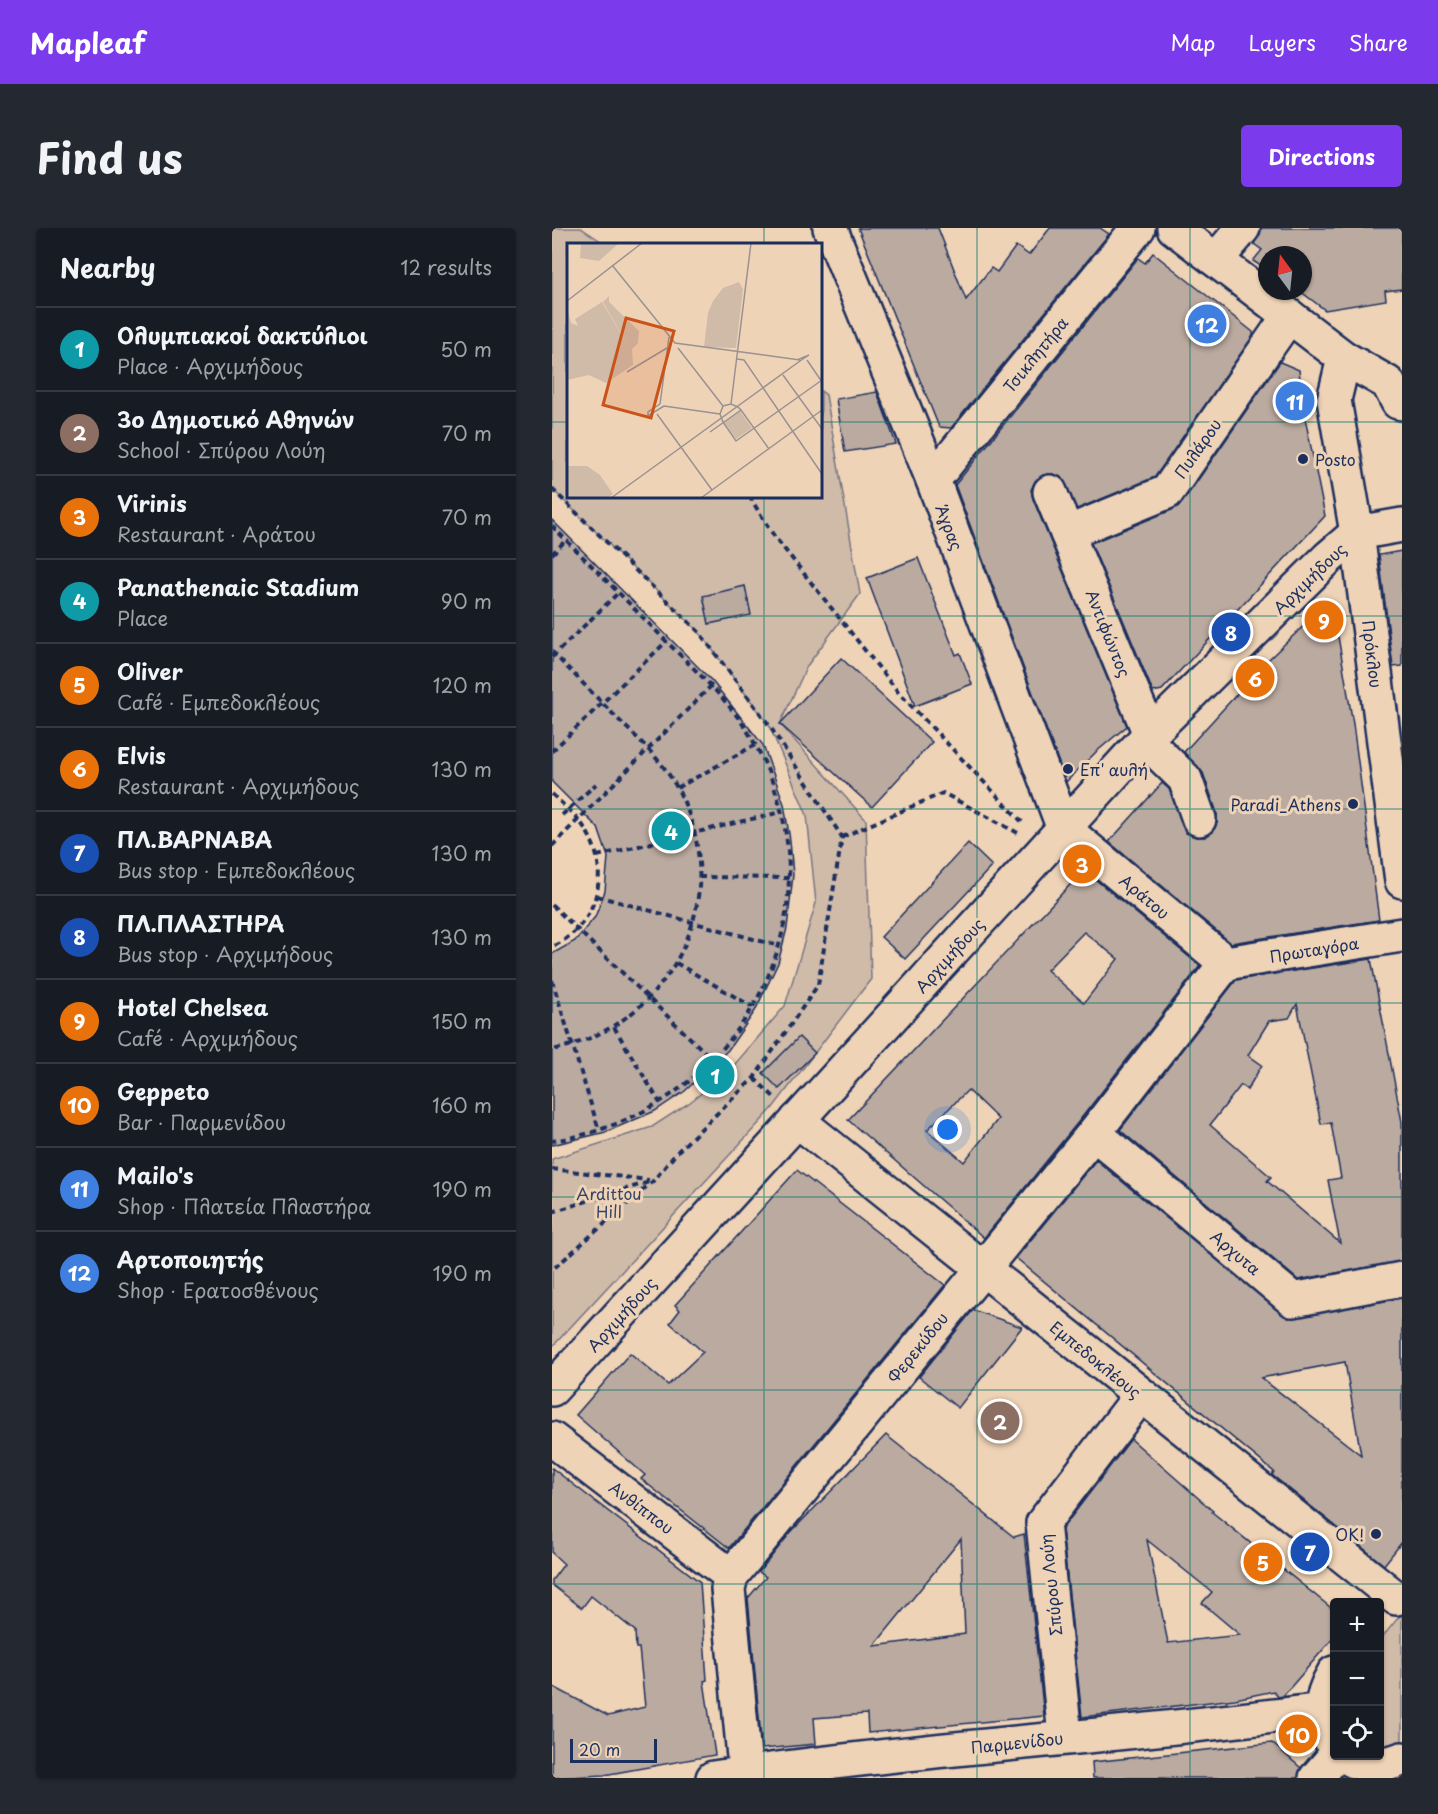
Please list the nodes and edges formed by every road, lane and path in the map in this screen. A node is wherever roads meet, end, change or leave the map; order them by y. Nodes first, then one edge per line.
1 (830, 228) edge
2 (1138, 228) edge
3 (1174, 228) edge
4 (1243, 228) edge
5 (1216, 260) junction
6 (1289, 316) junction
7 (1344, 358) junction
8 (1397, 389) edge
9 (933, 480) junction
10 (552, 489) edge
11 (1050, 492) dead end
12 (750, 498) edge
13 (1402, 525) edge
14 (552, 526) edge
15 (1067, 533) junction
16 (1358, 533) junction
17 (566, 540) junction
18 (552, 554) edge
19 (618, 593) junction
20 (667, 641) junction
21 (553, 655) edge
22 (711, 686) junction
23 (602, 703) junction
24 (1148, 737) junction
25 (756, 745) junction
26 (649, 750) junction
27 (552, 751) edge
28 (596, 784) dead end
29 (677, 788) junction
30 (552, 794) edge
31 (567, 810) junction
32 (782, 812) junction
33 (562, 815) dead end
34 (1199, 819) dead end
35 (579, 821) junction
36 (694, 833) junction
37 (842, 837) junction
38 (1055, 839) junction
39 (552, 846) edge
40 (597, 856) junction
41 (699, 877) junction
42 (789, 879) junction
43 (1402, 881) edge
44 (597, 896) junction
45 (552, 906) edge
46 (693, 922) junction
47 (577, 930) junction
48 (1402, 935) edge
49 (779, 946) junction
50 (552, 947) edge
51 (676, 963) junction
52 (1226, 963) junction
53 (552, 980) edge
54 (649, 999) junction
55 (753, 1007) junction
56 (614, 1027) junction
57 (573, 1046) junction
58 (552, 1050) edge
59 (713, 1060) junction
60 (660, 1103) junction
61 (797, 1120) junction
62 (599, 1130) junction
63 (1094, 1133) junction
64 (552, 1141) edge
65 (552, 1169) edge
66 (653, 1181) junction
67 (552, 1212) edge
68 (981, 1267) junction
69 (552, 1270) edge
70 (1402, 1279) edge
71 (552, 1389) edge
72 (1141, 1395) junction
73 (552, 1439) edge
74 (731, 1576) junction
75 (1392, 1603) edge
76 (1330, 1681) edge
77 (1321, 1710) junction
78 (1065, 1736) junction
79 (1330, 1739) edge
80 (1331, 1760) edge
81 (1357, 1760) edge
82 (1388, 1767) edge
83 (746, 1776) edge
84 (713, 1778) edge
85 (1316, 1778) edge

1 - 9 street, Άγρας
2 - 9 street, Τσικλητήρα
3 - 5 street
4 - 5 street
5 - 6 street
6 - 7 street
6 - 15 street, Πυλάρου
7 - 8 street
7 - 16 street, Πρόκλου
9 - 38 street, Άγρας
10 - 37 path
11 - 15 street, Αντιφώντος
12 - 38 path
13 - 16 street
14 - 17 path
15 - 24 street, Αντιφώντος
16 - 24 street, Αρχιμήδους
16 - 43 street, Πρόκλου
17 - 18 path
17 - 19 path
19 - 20 path
19 - 21 path
20 - 22 path
20 - 23 path
21 - 23 path
22 - 25 path
22 - 26 path
23 - 26 path
23 - 27 path
24 - 34 street
24 - 38 street, Αρχιμήδους
25 - 29 path
25 - 32 path
26 - 29 path
26 - 35 path
28 - 31 path
29 - 36 path
30 - 31 path
31 - 33 path
31 - 35 path
32 - 36 path
32 - 42 path
35 - 39 path
35 - 40 path
36 - 40 path
36 - 41 path
37 - 38 path
37 - 66 path
38 - 52 street, Αράτου
38 - 61 street, Αρχιμήδους
40 - 44 path
41 - 42 path
41 - 46 path
42 - 49 path
44 - 46 path
44 - 47 path
45 - 47 path
46 - 49 path
46 - 51 path
47 - 50 path
47 - 54 path
48 - 52 street, Πρωταγόρα
49 - 55 path
51 - 54 path
51 - 55 path
52 - 63 street, Φερεκύδου
53 - 57 path
54 - 56 path
54 - 59 path
55 - 59 path
56 - 57 path
56 - 60 path
57 - 58 path
57 - 62 path
59 - 60 path
60 - 62 path
61 - 68 street, Εμπεδοκλέους
61 - 71 street, Αρχιμήδους
62 - 64 path
63 - 68 street, Φερεκύδου
63 - 70 street, Αρχυτα
65 - 66 path
66 - 67 path
66 - 69 path
68 - 72 street, Εμπεδοκλέους
68 - 74 street, Φερεκύδου
72 - 75 street, Εμπεδοκλέους
72 - 78 street, Σπύρου Λούη
73 - 74 street, Ανθίππου
74 - 83 street
76 - 77 street
77 - 78 street, Παρμενίδου
77 - 79 street
78 - 83 street, Παρμενίδου
80 - 85 street
81 - 82 street
83 - 84 street, Παρμενίδου

